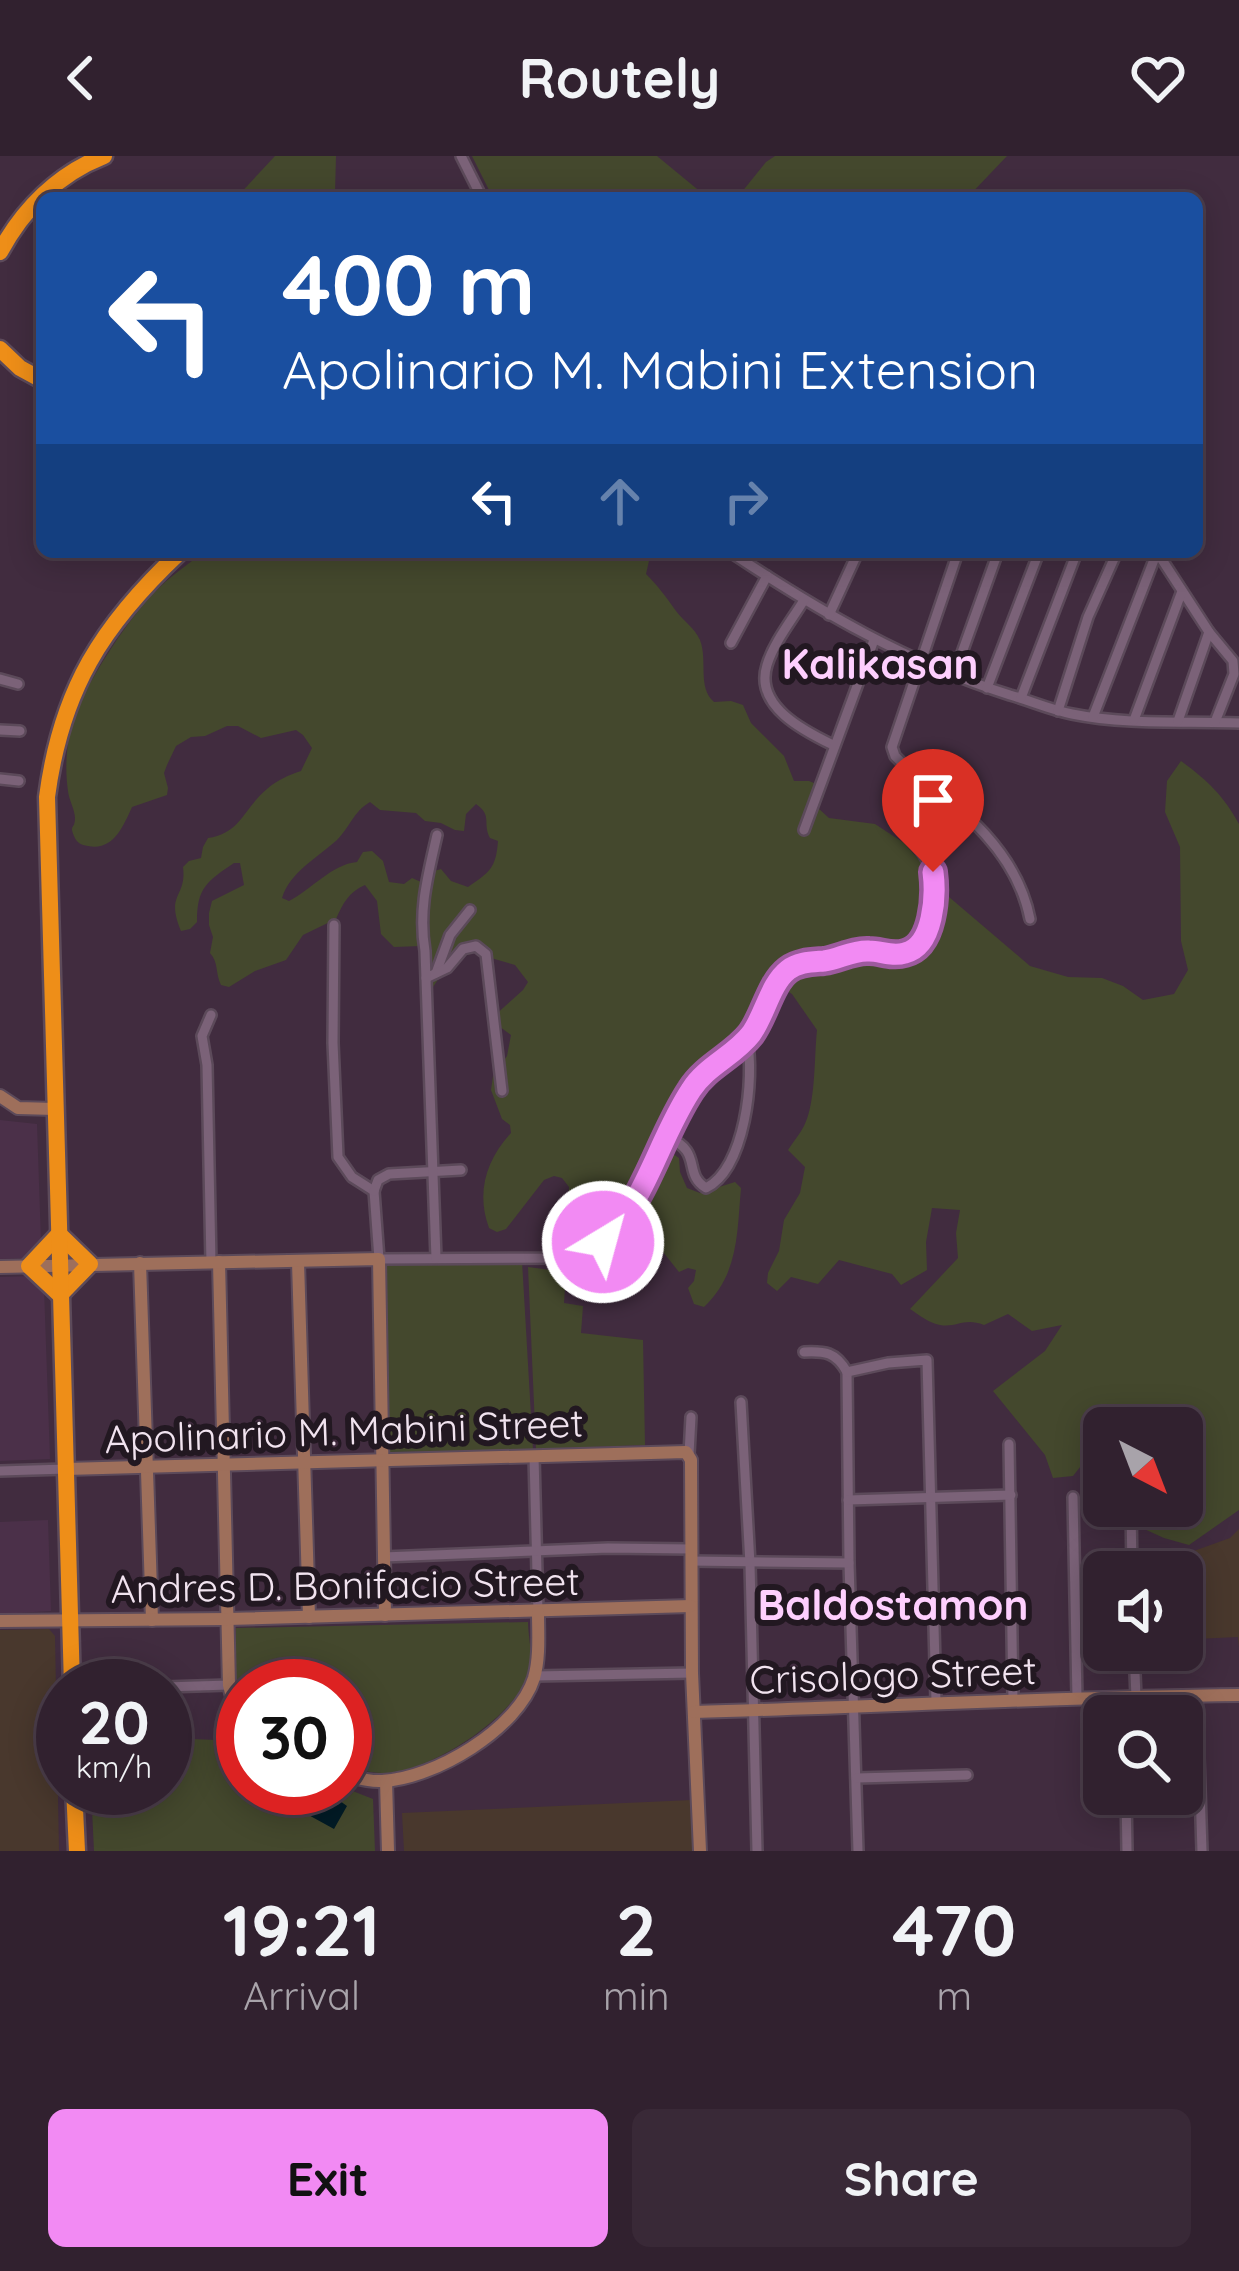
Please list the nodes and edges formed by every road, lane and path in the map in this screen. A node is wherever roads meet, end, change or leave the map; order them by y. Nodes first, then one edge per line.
1 (104, 156) edge
2 (461, 156) edge
3 (46, 192) edge
4 (479, 192) edge
5 (36, 202) edge
6 (0, 252) edge
7 (0, 349) edge
8 (36, 377) edge
9 (174, 558) edge
10 (739, 558) edge
11 (855, 558) edge
12 (956, 558) edge
13 (996, 558) edge
14 (1037, 558) edge
15 (1075, 558) edge
16 (1114, 558) edge
17 (1155, 558) edge
18 (1161, 558) edge
19 (767, 576) junction
20 (1182, 591) junction
21 (804, 600) junction
22 (829, 615) junction
23 (1209, 632) junction
24 (874, 640) junction
25 (730, 643) dead end
26 (920, 662) junction
27 (954, 675) junction
28 (0, 680) edge
29 (18, 684) dead end
30 (987, 688) junction
31 (1021, 698) junction
32 (1058, 711) junction
33 (1093, 717) junction
34 (1133, 720) junction
35 (1178, 721) junction
36 (1214, 722) junction
37 (1239, 723) edge
38 (0, 730) edge
39 (20, 731) dead end
40 (833, 745) junction
41 (0, 779) edge
42 (20, 782) dead end
43 (804, 830) dead end
44 (437, 835) dead end
45 (911, 838) dead end
46 (470, 910) dead end
47 (1030, 919) dead end
48 (334, 925) dead end
49 (431, 976) junction
50 (212, 1015) dead end
51 (747, 1039) junction
52 (502, 1091) dead end
53 (0, 1096) edge
54 (55, 1109) junction
55 (667, 1137) junction
56 (461, 1170) dead end
57 (433, 1172) junction
58 (374, 1191) junction
59 (59, 1234) junction
60 (436, 1258) junction
61 (379, 1259) junction
62 (298, 1262) junction
63 (140, 1263) junction
64 (215, 1263) junction
65 (90, 1264) junction
66 (60, 1265) junction
67 (29, 1266) junction
68 (0, 1267) edge
69 (61, 1295) junction
70 (804, 1352) dead end
71 (847, 1372) junction
72 (741, 1402) dead end
73 (691, 1417) dead end
74 (1009, 1444) dead end
75 (689, 1454) junction
76 (534, 1456) junction
77 (380, 1460) junction
78 (304, 1461) junction
79 (224, 1464) junction
80 (147, 1465) junction
81 (66, 1469) junction
82 (0, 1471) edge
83 (1011, 1495) junction
84 (1073, 1497) dead end
85 (931, 1499) junction
86 (848, 1500) junction
87 (537, 1550) junction
88 (691, 1555) junction
89 (382, 1557) junction
90 (849, 1563) junction
91 (750, 1564) junction
92 (691, 1606) junction
93 (538, 1612) junction
94 (385, 1616) junction
95 (309, 1617) junction
96 (228, 1619) junction
97 (152, 1620) junction
98 (0, 1621) edge
99 (70, 1621) junction
100 (71, 1659) edge
101 (229, 1659) edge
102 (692, 1673) junction
103 (535, 1676) junction
104 (1203, 1695) edge
105 (1239, 1695) edge
106 (1077, 1698) junction
107 (1083, 1698) edge
108 (1013, 1700) junction
109 (936, 1702) junction
110 (853, 1707) junction
111 (752, 1710) junction
112 (694, 1712) junction
113 (967, 1774) dead end
114 (856, 1778) junction
115 (372, 1781) edge
116 (386, 1781) junction
117 (75, 1815) edge
118 (1126, 1815) edge
119 (1201, 1815) edge
120 (77, 1851) edge
121 (388, 1851) edge
122 (700, 1851) edge
123 (757, 1851) edge
124 (858, 1851) edge
125 (1127, 1851) edge
126 (1202, 1851) edge

1 - 3 highway
2 - 4 street
5 - 6 highway
7 - 8 highway
9 - 54 highway
10 - 19 street
11 - 22 street
12 - 26 street
13 - 27 street
14 - 30 street
15 - 31 street
16 - 32 street
17 - 33 street
18 - 20 street
19 - 21 street
19 - 25 street
20 - 23 street
20 - 34 street
21 - 22 street
21 - 40 street
22 - 24 street
23 - 35 street
23 - 36 street
24 - 26 street
24 - 40 street
26 - 27 street
26 - 47 street
27 - 30 street
28 - 29 street
30 - 31 street
31 - 32 street
32 - 33 street
33 - 34 street
34 - 35 street
35 - 36 street
36 - 37 street
38 - 39 street
40 - 43 street
41 - 42 street
44 - 49 street
45 - 51 street
46 - 49 street
48 - 58 street
49 - 52 street
49 - 57 street
50 - 64 street
51 - 55 street
51 - 55 street
53 - 54 street
54 - 59 highway
55 - 60 street
56 - 57 street
57 - 58 street
57 - 60 street
58 - 61 street
59 - 65 highway
59 - 66 highway
59 - 67 highway
60 - 61 street
61 - 62 street
61 - 77 street
62 - 64 street
62 - 78 street
63 - 64 street
63 - 65 street
63 - 80 street
64 - 79 street
65 - 66 street
65 - 69 highway
66 - 67 street
66 - 69 highway
67 - 68 street
67 - 69 highway
69 - 81 highway
70 - 71 street
71 - 85 street
71 - 86 street
72 - 91 street
73 - 75 street
74 - 83 street
75 - 76 street, Apolinario M. Mabini Street
75 - 88 street
76 - 77 street, Apolinario M. Mabini Street
76 - 87 street
77 - 78 street, Apolinario M. Mabini Street
77 - 89 street
78 - 79 street, Apolinario M. Mabini Street
78 - 95 street
79 - 80 street, Apolinario M. Mabini Street
79 - 96 street
80 - 81 street, Apolinario M. Mabini Street
80 - 97 street
81 - 82 street, Apolinario M. Mabini Street
81 - 99 highway
83 - 85 street
83 - 108 street
84 - 106 street
85 - 86 street
85 - 109 street
86 - 90 street
87 - 88 street
87 - 89 street
87 - 93 street
88 - 91 street
88 - 92 street
89 - 94 street
90 - 91 street
90 - 110 street
91 - 111 street
92 - 93 street, Andres D. Bonifacio Street
92 - 102 street
93 - 94 street, Andres D. Bonifacio Street
93 - 103 street
94 - 95 street, Andres D. Bonifacio Street
95 - 96 street, Andres D. Bonifacio Street
96 - 97 street, Andres D. Bonifacio Street
96 - 101 street
97 - 99 street, Andres D. Bonifacio Street
98 - 99 street, Andres D. Bonifacio Street
99 - 100 highway
102 - 103 street
102 - 112 street
103 - 116 street
104 - 105 street, Crisologo Street
106 - 107 street, Crisologo Street
106 - 108 street, Crisologo Street
108 - 109 street, Crisologo Street
109 - 110 street, Crisologo Street
110 - 111 street, Crisologo Street
110 - 114 street
111 - 112 street, Crisologo Street
111 - 123 street
112 - 122 street
113 - 114 street
114 - 124 street
115 - 116 street
116 - 121 street
117 - 120 highway
118 - 125 street
119 - 126 street

